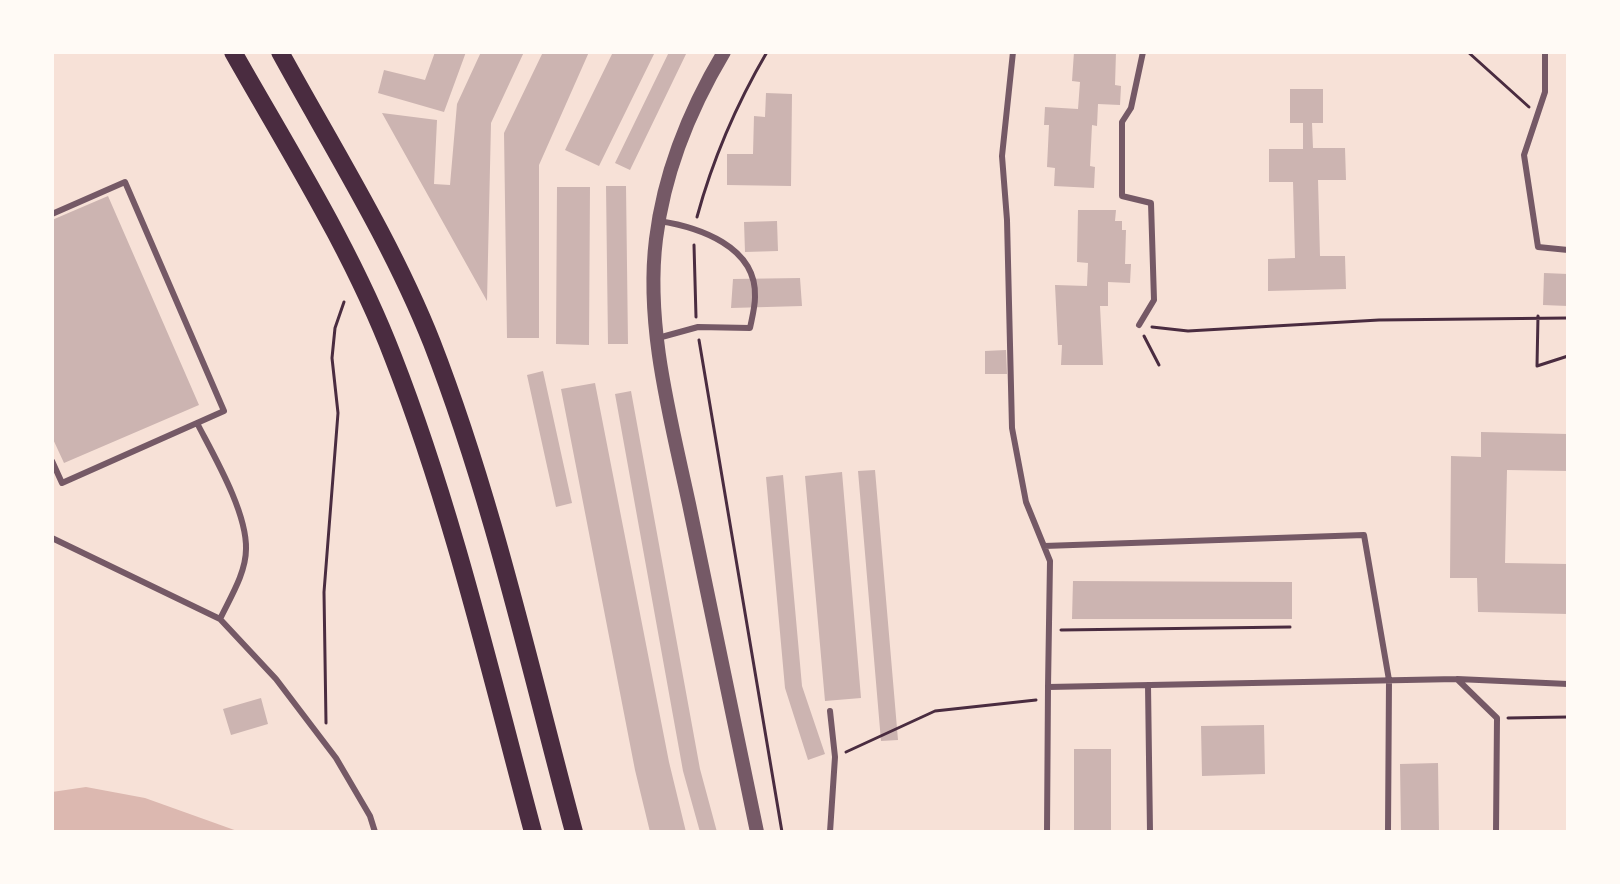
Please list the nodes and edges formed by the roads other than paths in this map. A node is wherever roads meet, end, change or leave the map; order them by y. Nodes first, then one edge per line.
1 (233, 52) edge
2 (280, 52) edge
3 (724, 52) edge
4 (1013, 52) edge
5 (1143, 52) edge
6 (1545, 52) edge
7 (52, 214) edge
8 (659, 221) junction
9 (1568, 250) edge
10 (1139, 325) road end
11 (658, 338) junction
12 (197, 423) junction
13 (52, 461) edge
14 (52, 538) edge
15 (1044, 546) junction
16 (220, 619) junction
17 (1457, 679) junction
18 (1389, 680) junction
19 (1568, 684) edge
20 (1148, 685) junction
21 (1048, 687) junction
22 (830, 711) dead end
23 (375, 832) edge
24 (533, 832) edge
25 (574, 832) edge
26 (757, 832) edge
27 (830, 832) edge
28 (1047, 832) edge
29 (1150, 832) edge
30 (1388, 832) edge
31 (1496, 832) edge

1 - 24 main road
2 - 25 main road
3 - 8 street
4 - 15 lane
5 - 10 lane
6 - 9 lane
7 - 12 lane
8 - 11 street
8 - 11 lane
11 - 26 street
12 - 13 lane
12 - 16 lane
14 - 16 lane
15 - 18 lane
15 - 21 lane
16 - 23 lane
17 - 18 lane
17 - 19 lane
17 - 31 lane
18 - 20 lane
18 - 30 lane
20 - 21 lane
20 - 29 lane
21 - 28 lane
22 - 27 lane

